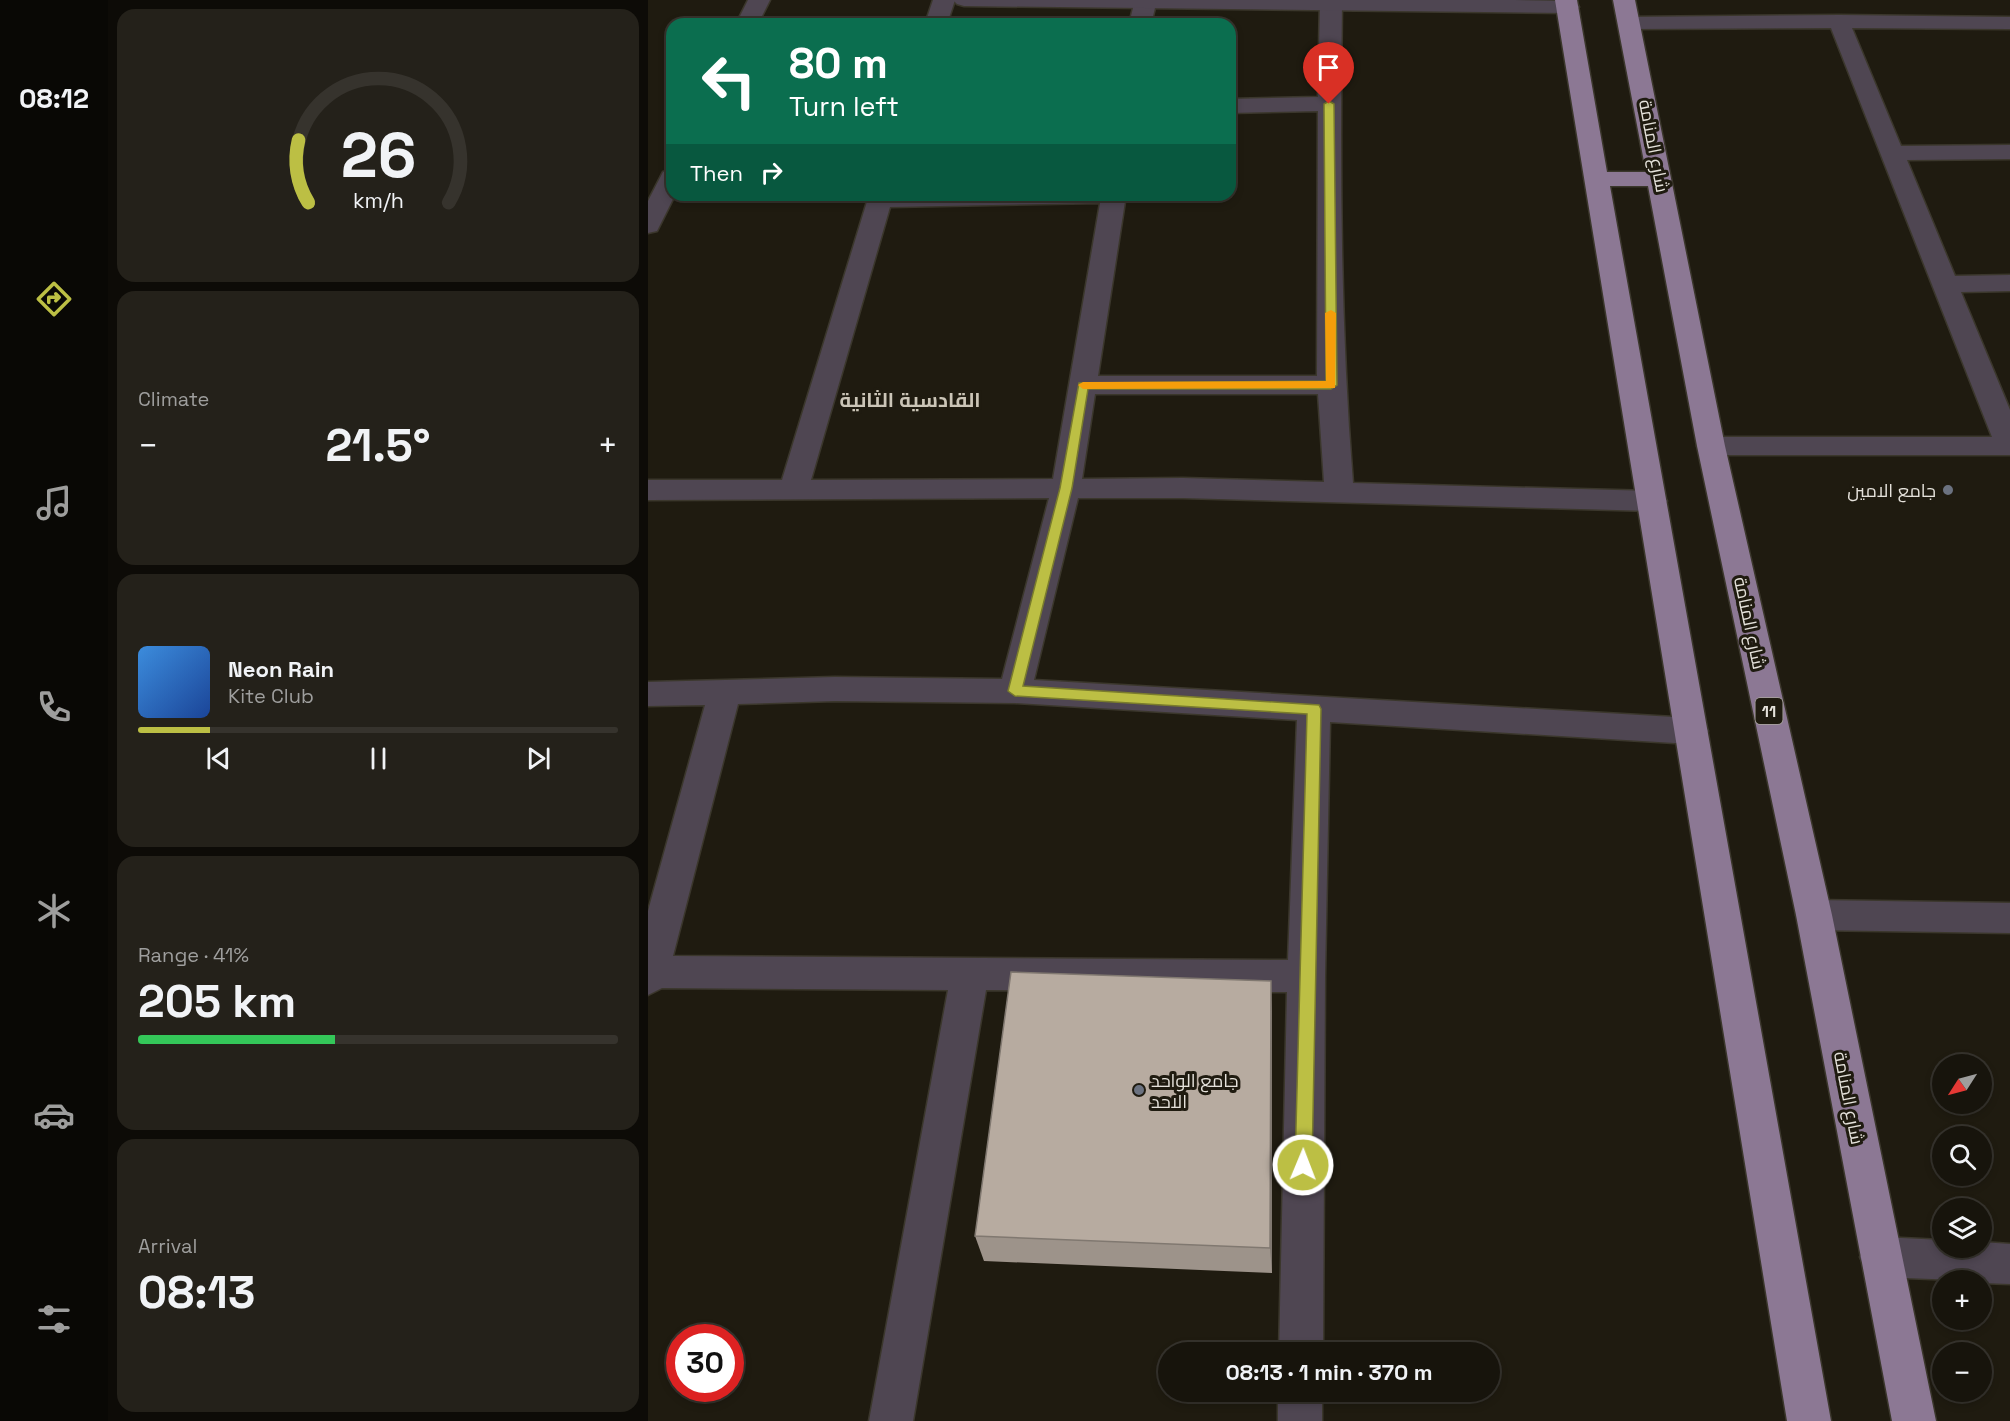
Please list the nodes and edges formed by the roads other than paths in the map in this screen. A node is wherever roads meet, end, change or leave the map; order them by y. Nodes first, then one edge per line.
1 (759, 0) edge
2 (944, 0) edge
3 (964, 0) edge
4 (1941, 0) edge
5 (1331, 2) edge
6 (1567, 4) edge
7 (1143, 9) edge
8 (1626, 11) edge
9 (750, 18) edge
10 (938, 18) edge
11 (1839, 21) junction
12 (1950, 22) junction
13 (2010, 23) edge
14 (1329, 104) junction
15 (1236, 106) edge
16 (2010, 152) edge
17 (1892, 153) junction
18 (1598, 179) junction
19 (1660, 179) junction
20 (666, 189) edge
21 (880, 201) edge
22 (1113, 201) edge
23 (648, 226) edge
24 (2010, 283) edge
25 (1945, 284) junction
26 (1083, 385) junction
27 (1331, 385) junction
28 (1711, 446) junction
29 (2010, 446) edge
30 (1066, 488) junction
31 (794, 489) junction
32 (648, 490) edge
33 (1339, 492) junction
34 (1652, 501) junction
35 (1015, 691) junction
36 (726, 692) junction
37 (648, 694) edge
38 (1314, 709) junction
39 (1691, 731) junction
40 (1814, 915) junction
41 (2010, 918) edge
42 (970, 973) junction
43 (649, 974) edge
44 (1306, 976) junction
45 (1881, 1257) junction
46 (2010, 1264) edge
47 (1301, 1342) edge
48 (1300, 1402) edge
49 (891, 1421) edge
50 (1300, 1421) edge
51 (1809, 1421) edge
52 (1914, 1421) edge

1 - 9 street
2 - 10 street
3 - 7 street
4 - 12 street
5 - 6 street
5 - 7 street
5 - 14 street
6 - 18 highway
8 - 11 street
8 - 19 highway, شارع المنامة / 11
11 - 12 street
11 - 17 street
12 - 13 street
14 - 15 street
14 - 27 street
16 - 17 street
17 - 25 street
18 - 19 highway
18 - 34 highway
19 - 28 highway, شارع المنامة / 11
20 - 23 street
21 - 31 street
22 - 26 street
24 - 25 street
25 - 29 street
26 - 27 street
26 - 30 street
27 - 33 street
28 - 29 street
28 - 40 highway, شارع المنامة / 11
30 - 31 street
30 - 33 street
30 - 35 street
31 - 32 street
33 - 34 street
34 - 39 highway
35 - 36 street
35 - 38 street
36 - 37 street
36 - 43 street
38 - 39 street
38 - 44 street
39 - 51 highway
40 - 41 street
40 - 45 highway, شارع المنامة / 11
42 - 43 street
42 - 44 street
42 - 49 street
44 - 47 street
45 - 46 street
45 - 52 highway, شارع المنامة / 11
48 - 50 street

